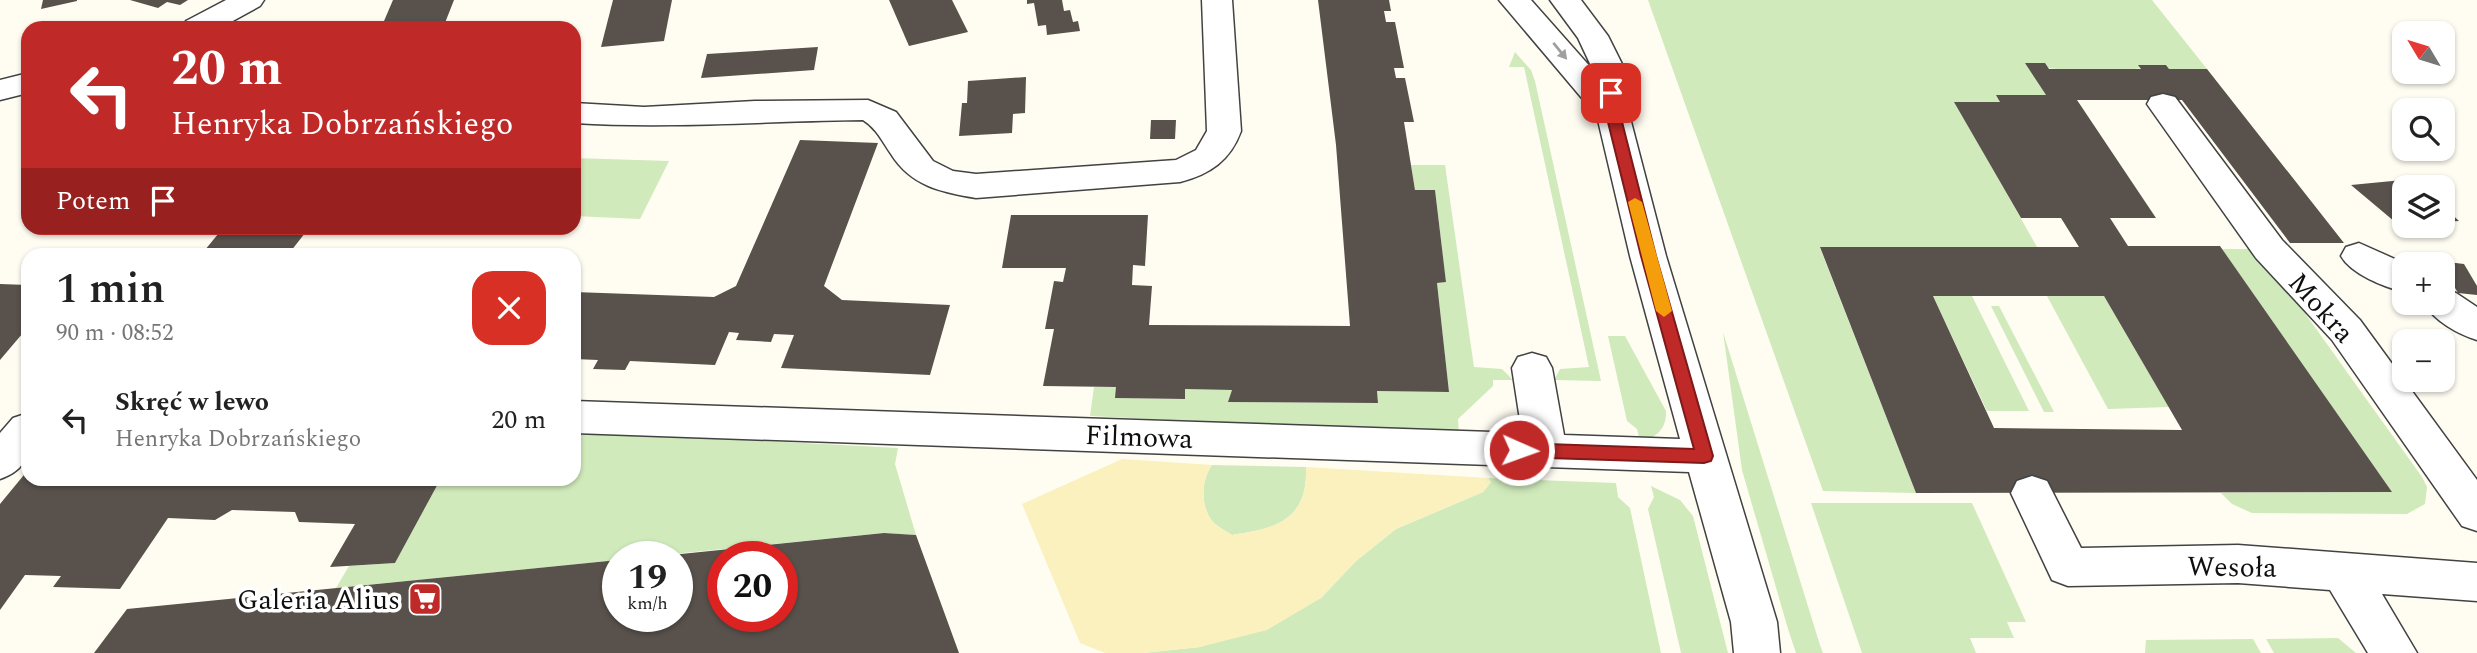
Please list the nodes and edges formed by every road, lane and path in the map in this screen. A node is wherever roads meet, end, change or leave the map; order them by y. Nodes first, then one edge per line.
1 (249, 0) edge
2 (1217, 0) edge
3 (1514, 0) edge
4 (1564, 0) edge
5 (220, 21) edge
6 (21, 85) edge
7 (0, 90) edge
8 (2163, 104) dead end
9 (581, 113) edge
10 (1613, 114) junction
11 (2359, 256) dead end
12 (2392, 273) edge
13 (2455, 311) edge
14 (2477, 326) edge
15 (1532, 368) dead end
16 (581, 417) edge
17 (21, 437) edge
18 (1546, 451) junction
19 (1704, 456) junction
20 (0, 462) edge
21 (2032, 493) dead end
22 (2477, 513) edge
23 (2342, 571) junction
24 (2477, 582) edge
25 (1761, 643) edge
26 (2394, 653) edge

1 - 5 street
2 - 9 street
3 -> 10 street
4 - 10 street
6 - 7 street
8 - 22 street, Mokra
10 - 19 street
11 - 12 street
13 - 14 street
15 - 18 street
16 - 18 street, Filmowa
17 - 20 street
18 - 19 street, Filmowa
19 - 25 street
21 - 23 street, Wesoła
23 - 24 street, Wesoła
23 - 26 street

